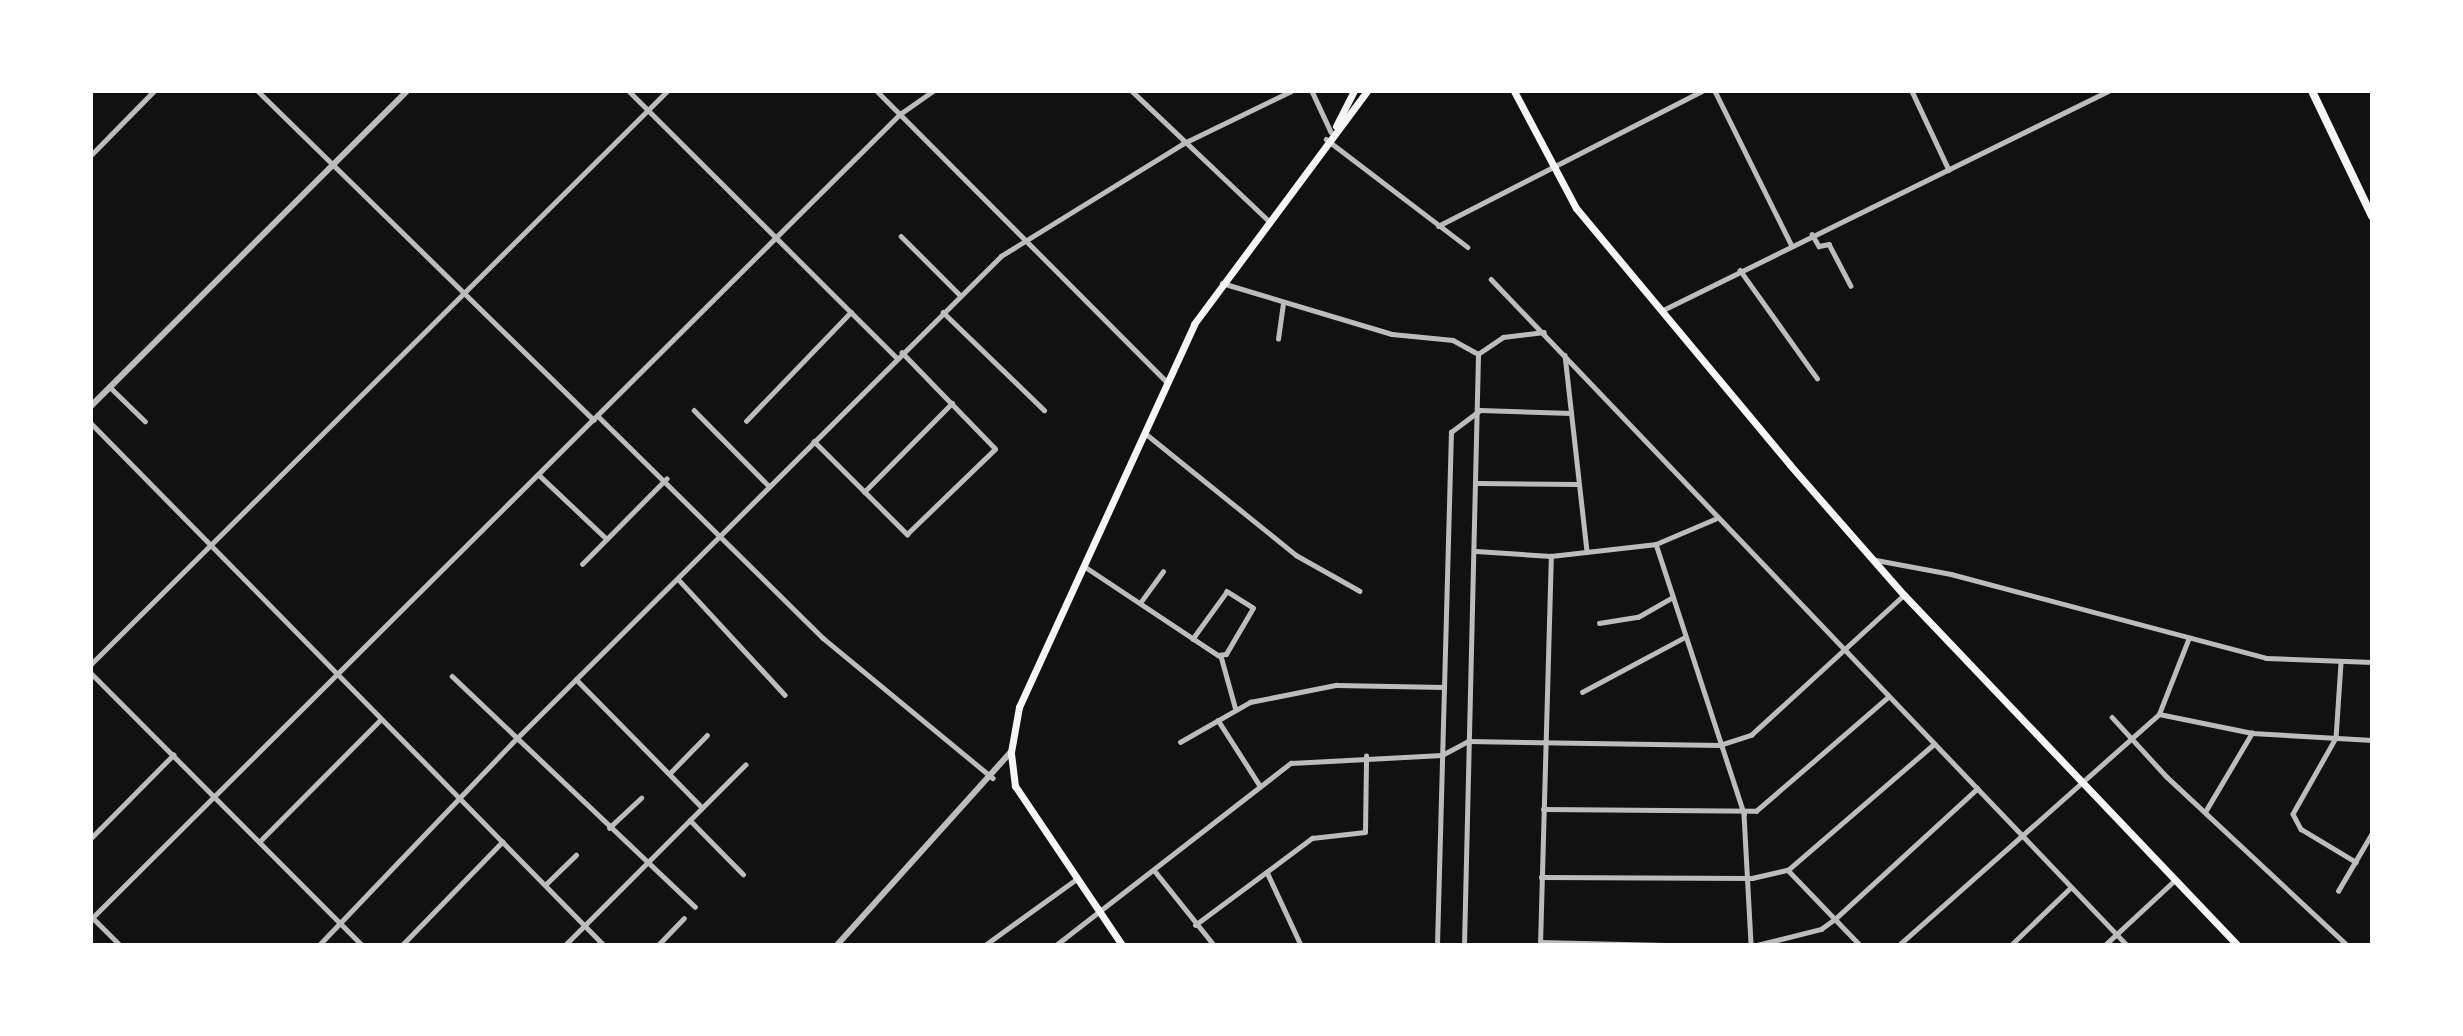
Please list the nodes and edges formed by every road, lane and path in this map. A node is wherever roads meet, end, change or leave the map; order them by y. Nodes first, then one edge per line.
1 (154, 91) edge
2 (258, 91) edge
3 (407, 91) edge
4 (629, 91) edge
5 (667, 91) edge
6 (877, 91) edge
7 (933, 91) edge
8 (1132, 91) edge
9 (1291, 91) edge
10 (1312, 91) edge
11 (1354, 91) edge
12 (1367, 91) edge
13 (1514, 91) edge
14 (1702, 91) edge
15 (1715, 91) edge
16 (1912, 91) edge
17 (2107, 91) edge
18 (2312, 91) edge
19 (648, 110) junction
20 (900, 114) junction
21 (1331, 132) junction
22 (1182, 144) junction
23 (91, 155) edge
24 (332, 164) junction
25 (1549, 164) junction
26 (1949, 170) junction
27 (2372, 216) edge
28 (1268, 220) junction
29 (1438, 226) junction
30 (1812, 234) junction
31 (901, 236) dead end
32 (779, 237) junction
33 (1025, 239) junction
34 (1791, 244) junction
35 (1468, 247) dead end
36 (1740, 270) junction
37 (1491, 279) dead end
38 (1222, 284) junction
39 (1851, 286) dead end
40 (462, 292) junction
41 (960, 295) junction
42 (1283, 305) junction
43 (851, 312) junction
44 (943, 312) junction
45 (1661, 312) junction
46 (1545, 332) junction
47 (1278, 339) dead end
48 (902, 353) junction
49 (1478, 354) junction
50 (1565, 354) junction
51 (897, 358) junction
52 (1817, 378) dead end
53 (1168, 383) junction
54 (110, 387) junction
55 (952, 403) junction
56 (91, 406) edge
57 (694, 410) dead end
58 (1044, 410) dead end
59 (1480, 410) junction
60 (1571, 413) junction
61 (596, 418) junction
62 (145, 421) dead end
63 (746, 421) dead end
64 (91, 422) edge
65 (1144, 432) junction
66 (814, 441) junction
67 (539, 475) junction
68 (666, 479) junction
69 (1478, 483) junction
70 (1578, 484) junction
71 (769, 486) junction
72 (864, 492) junction
73 (1715, 519) junction
74 (723, 538) junction
75 (607, 539) junction
76 (1656, 544) junction
77 (212, 548) junction
78 (1476, 551) junction
79 (1587, 552) junction
80 (1550, 556) junction
81 (1872, 559) junction
82 (582, 564) dead end
83 (1084, 566) junction
84 (1163, 571) dead end
85 (679, 580) junction
86 (1360, 591) dead end
87 (1904, 595) junction
88 (1673, 597) junction
89 (1140, 603) junction
90 (1599, 623) dead end
91 (1685, 637) junction
92 (1194, 639) junction
93 (2188, 640) junction
94 (1843, 650) junction
95 (1222, 656) junction
96 (2341, 662) junction
97 (2372, 662) edge
98 (91, 664) edge
99 (91, 673) edge
100 (452, 676) dead end
101 (337, 677) junction
102 (576, 679) junction
103 (1444, 687) junction
104 (1582, 692) dead end
105 (785, 695) dead end
106 (1888, 697) junction
107 (1236, 710) junction
108 (2159, 714) junction
109 (2112, 717) dead end
110 (380, 720) junction
111 (1219, 720) junction
112 (2252, 733) junction
113 (707, 735) dead end
114 (2336, 738) junction
115 (516, 739) junction
116 (2131, 740) junction
117 (2372, 740) edge
118 (1468, 741) junction
119 (1180, 742) dead end
120 (1934, 744) junction
121 (1720, 745) junction
122 (1544, 747) junction
123 (1011, 752) junction
124 (173, 755) junction
125 (1442, 755) junction
126 (1366, 756) junction
127 (745, 765) dead end
128 (669, 774) junction
129 (993, 778) junction
130 (2081, 782) junction
131 (1259, 784) junction
132 (1978, 789) junction
133 (214, 796) junction
134 (458, 798) junction
135 (641, 798) dead end
136 (702, 807) junction
137 (1543, 809) junction
138 (2205, 811) junction
139 (1744, 814) junction
140 (690, 820) junction
141 (608, 828) junction
142 (2372, 833) edge
143 (2022, 836) junction
144 (91, 838) edge
145 (259, 842) junction
146 (502, 842) junction
147 (576, 855) dead end
148 (2356, 862) junction
149 (646, 864) junction
150 (1154, 870) junction
151 (1788, 870) junction
152 (1267, 872) junction
153 (743, 874) dead end
154 (1541, 877) junction
155 (1752, 878) junction
156 (1074, 880) junction
157 (2175, 880) junction
158 (545, 885) junction
159 (2071, 887) junction
160 (2338, 891) dead end
161 (695, 907) dead end
162 (1098, 913) junction
163 (92, 917) edge
164 (684, 918) dead end
165 (1835, 919) junction
166 (341, 923) junction
167 (584, 925) junction
168 (1195, 925) junction
169 (2116, 934) junction
170 (1540, 943) edge
171 (120, 945) edge
172 (319, 945) edge
173 (362, 945) edge
174 (402, 945) edge
175 (565, 945) edge
176 (604, 945) edge
177 (658, 945) edge
178 (837, 945) edge
179 (985, 945) edge
180 (1056, 945) edge
181 (1122, 945) edge
182 (1214, 945) edge
183 (1301, 945) edge
184 (1437, 945) edge
185 (1464, 945) edge
186 (1666, 945) edge
187 (1751, 945) edge
188 (1757, 945) edge
189 (1860, 945) edge
190 (1899, 945) edge
191 (2011, 945) edge
192 (2105, 945) edge
193 (2127, 945) edge
194 (2237, 945) edge
195 (2347, 945) edge

1 - 23 street
2 - 24 street
3 - 24 street
4 - 19 street
5 - 19 street
6 - 20 street
7 - 20 street
8 - 22 street
9 - 22 street
10 - 21 street
11 - 21 main road
12 - 21 main road
13 - 25 main road
14 - 25 street
15 - 34 street
16 - 26 street
17 - 26 street
18 - 27 main road
19 - 32 street
19 - 40 street
20 - 32 street
20 - 33 street
21 - 28 main road
21 - 29 street
22 - 28 street
22 - 33 street
24 - 40 street
24 - 54 street
25 - 29 street
25 - 45 main road
26 - 30 street
28 - 38 main road
29 - 35 street
30 - 34 street
30 - 39 street
31 - 41 street
32 - 43 street
32 - 61 street
33 - 41 street
33 - 53 street
34 - 36 street
36 - 45 street
36 - 52 street
37 - 46 street
38 - 42 street
38 - 53 main road
40 - 61 street
40 - 77 street
41 - 44 street
42 - 47 street
42 - 49 street
43 - 51 street
43 - 63 street
44 - 48 street
44 - 58 street
45 - 81 main road
46 - 49 street
46 - 50 street
48 - 51 street
48 - 55 street
49 - 59 street
50 - 60 street
50 - 73 street
51 - 66 street
53 - 65 main road
54 - 56 street
54 - 62 street
55 - 72 street
55 - 72 street
57 - 71 street
59 - 60 street
59 - 69 street
59 - 103 street
60 - 70 street
61 - 67 street
61 - 68 street
64 - 77 street
65 - 83 main road
65 - 86 street
66 - 71 street
66 - 72 street
67 - 75 street
67 - 101 street
68 - 74 street
68 - 75 street
69 - 70 street
69 - 78 street
70 - 79 street
71 - 74 street
73 - 76 street
73 - 94 street
74 - 85 street
74 - 129 street
75 - 82 street
76 - 79 street
76 - 88 street
77 - 98 street
77 - 101 street
78 - 80 street
78 - 118 street
79 - 80 street
80 - 122 street
81 - 87 main road
81 - 93 street
83 - 89 street
83 - 123 main road
84 - 89 street
85 - 102 street
85 - 105 street
87 - 94 street
87 - 130 main road
88 - 90 street
88 - 91 street
89 - 92 street
91 - 104 street
91 - 121 street
92 - 95 street
92 - 95 street
93 - 96 street
93 - 108 street
94 - 106 street
94 - 121 street
95 - 107 street
96 - 97 street
96 - 114 street
99 - 124 street
100 - 115 street
101 - 110 street
101 - 133 street
102 - 115 street
102 - 128 street
103 - 107 street
103 - 125 street
106 - 120 street
106 - 139 street
107 - 111 street
108 - 112 street
108 - 116 street
109 - 116 street
110 - 134 street
110 - 145 street
111 - 119 street
111 - 131 street
112 - 114 street
112 - 138 street
113 - 128 street
114 - 117 street
114 - 148 street
115 - 134 street
115 - 141 street
116 - 130 street
116 - 138 street
118 - 122 street
118 - 125 street
118 - 185 street
120 - 132 street
120 - 151 street
121 - 122 street
121 - 139 street
122 - 137 street
123 - 129 street
123 - 156 main road
124 - 133 street
124 - 144 street
125 - 126 street
125 - 184 street
126 - 131 street
126 - 152 street
127 - 136 street
128 - 136 street
129 - 178 street
130 - 143 street
130 - 157 main road
131 - 150 street
132 - 143 street
132 - 165 street
133 - 145 street
133 - 163 street
134 - 146 street
134 - 166 street
135 - 141 street
136 - 140 street
137 - 139 street
137 - 154 street
138 - 195 street
139 - 155 street
140 - 149 street
140 - 153 street
141 - 149 street
142 - 148 street
143 - 159 street
143 - 190 street
145 - 166 street
146 - 158 street
146 - 174 street
147 - 158 street
148 - 160 street
149 - 161 street
149 - 167 street
150 - 162 street
150 - 168 street
151 - 155 street
151 - 165 street
152 - 168 street
152 - 183 street
154 - 155 street
154 - 170 street
155 - 187 street
156 - 162 main road
156 - 179 street
157 - 169 street
157 - 194 main road
158 - 167 street
159 - 169 street
159 - 191 street
162 - 180 street
162 - 181 main road
163 - 171 street
164 - 177 street
165 - 188 street
165 - 189 street
166 - 172 street
166 - 173 street
167 - 175 street
167 - 176 street
168 - 182 street
169 - 192 street
169 - 193 street
170 - 186 street

